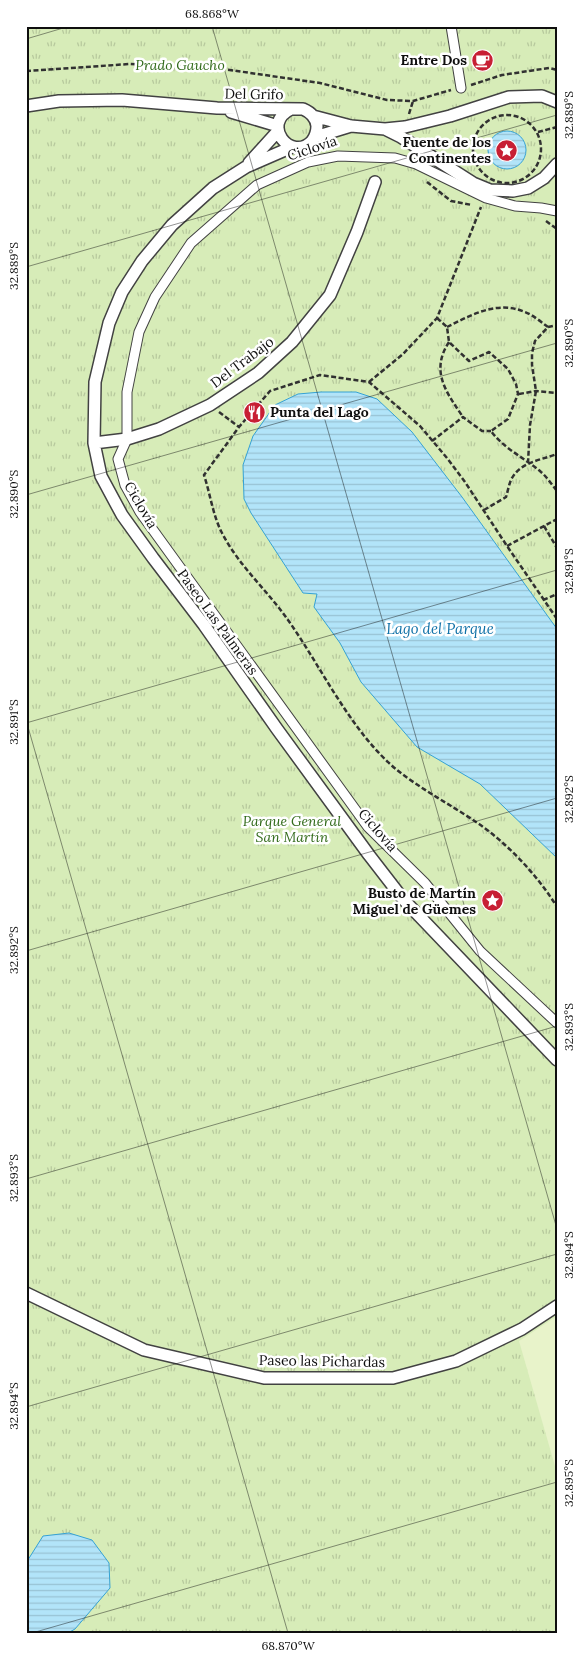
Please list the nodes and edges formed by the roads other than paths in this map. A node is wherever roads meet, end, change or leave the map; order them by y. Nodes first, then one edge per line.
1 (451, 26) edge
2 (462, 88) road end
3 (557, 102) edge
4 (26, 106) edge
5 (217, 108) junction
6 (291, 109) junction
7 (313, 116) junction
8 (351, 126) junction
9 (278, 128) junction
10 (385, 129) junction
11 (314, 137) junction
12 (292, 147) junction
13 (557, 164) edge
14 (246, 167) junction
15 (374, 182) dead end
16 (557, 211) edge
17 (127, 439) junction
18 (94, 443) junction
19 (557, 1023) edge
20 (557, 1060) edge
21 (26, 1293) edge
22 (557, 1306) edge

1 - 2 street
3 - 10 street
4 - 5 street
5 - 6 street, Del Grifo
5 - 9 street, Del Grifo
6 - 7 street
6 - 9 street
7 - 8 street
7 - 11 street
8 - 10 street
8 - 11 street
9 - 12 street
9 - 14 street
10 - 13 street
11 - 12 street
12 - 14 street
14 - 18 street, Paseo Las Palmeras
15 - 17 street, Del Trabajo
16 - 17 street
17 - 18 street, Del Trabajo
17 - 19 street
18 - 20 street, Paseo Las Palmeras
21 - 22 street, Paseo las Pichardas

